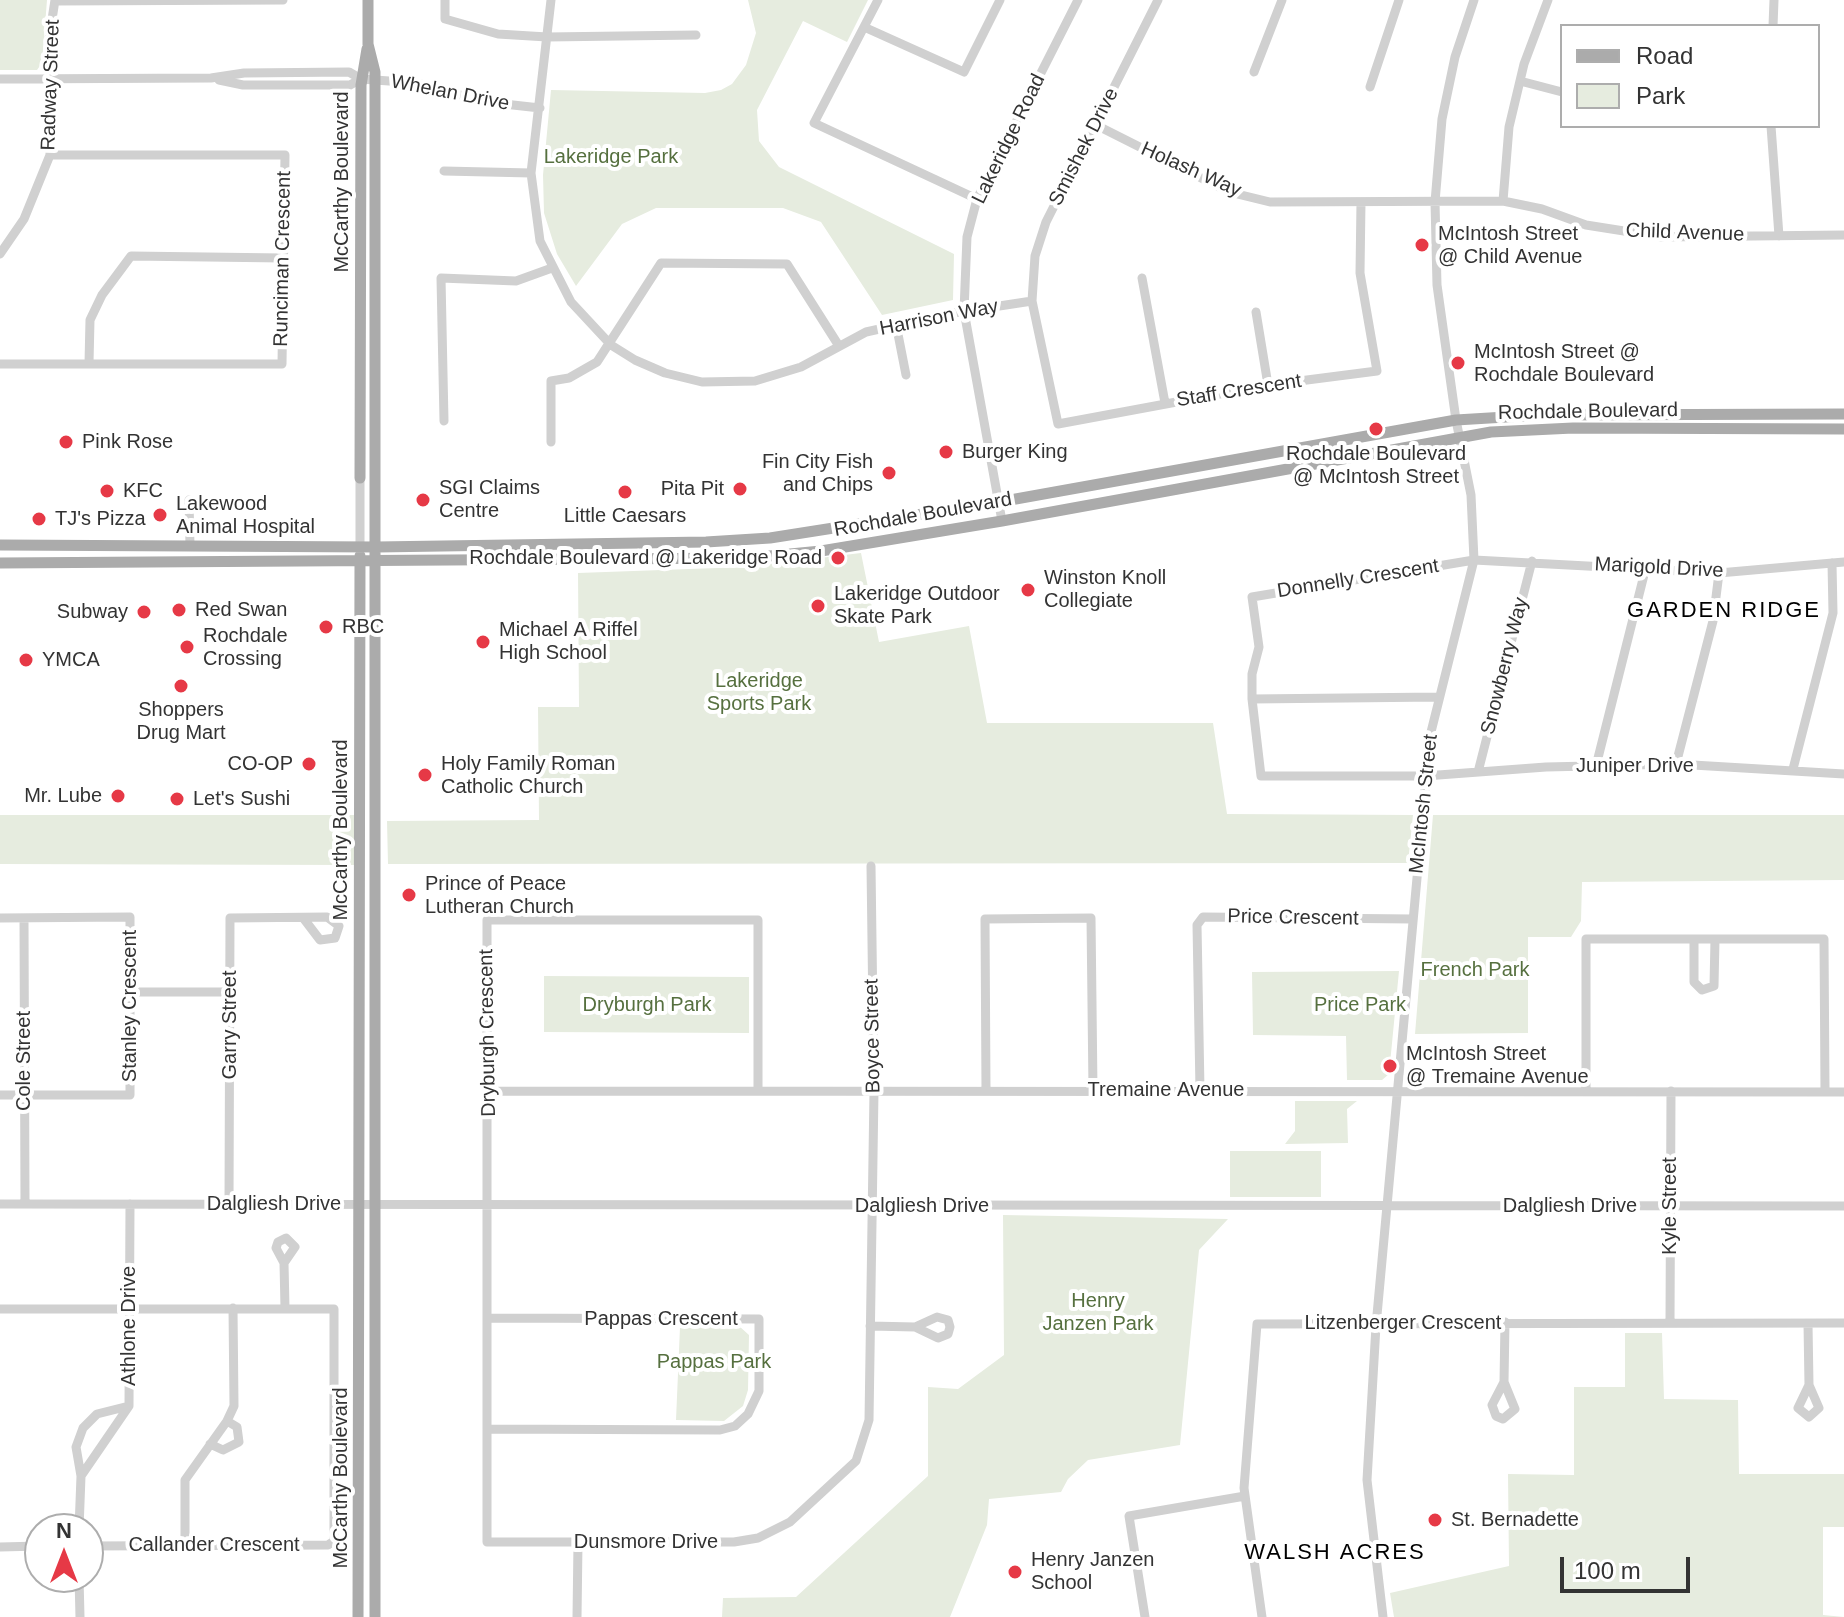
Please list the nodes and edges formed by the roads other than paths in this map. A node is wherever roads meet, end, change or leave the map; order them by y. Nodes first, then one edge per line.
1 (55, 0) edge
2 (283, 0) edge
3 (368, 0) edge
4 (445, 0) edge
5 (551, 0) edge
6 (878, 0) edge
7 (1000, 0) edge
8 (1078, 0) edge
9 (1158, 0) edge
10 (1282, 0) edge
11 (1399, 0) edge
12 (1474, 0) edge
13 (1548, 0) edge
14 (1774, 0) edge
15 (1773, 24) edge
16 (864, 27) junction
17 (696, 35) dead end
18 (547, 37) junction
19 (368, 44) junction
20 (1254, 72) dead end
21 (49, 78) junction
22 (0, 79) edge
23 (361, 79) junction
24 (375, 79) junction
25 (1520, 81) junction
26 (1370, 87) dead end
27 (1560, 91) edge
28 (540, 108) junction
29 (1096, 125) junction
30 (1771, 128) edge
31 (50, 155) junction
32 (444, 171) dead end
33 (531, 173) junction
34 (977, 199) junction
35 (1503, 201) junction
36 (1361, 202) junction
37 (1435, 202) junction
38 (1844, 235) edge
39 (1779, 236) junction
40 (0, 254) edge
41 (283, 258) junction
42 (552, 268) junction
43 (1142, 278) dead end
44 (1032, 301) junction
45 (964, 311) junction
46 (1256, 312) dead end
47 (896, 324) junction
48 (611, 345) junction
49 (839, 346) junction
50 (89, 363) junction
51 (0, 364) edge
52 (906, 375) dead end
53 (1268, 385) junction
54 (1165, 403) junction
55 (1844, 414) edge
56 (1456, 420) junction
57 (444, 421) dead end
58 (1844, 429) edge
59 (1459, 437) junction
60 (551, 442) dead end
61 (360, 478) joint
62 (189, 500) dead end
63 (999, 502) junction
64 (1002, 521) junction
65 (0, 545) edge
66 (190, 546) junction
67 (360, 547) junction
68 (377, 547) junction
69 (1474, 560) junction
70 (1532, 561) junction
71 (360, 562) junction
72 (376, 562) junction
73 (1844, 562) edge
74 (0, 563) edge
75 (1832, 563) junction
76 (1645, 571) junction
77 (1719, 573) junction
78 (1438, 697) junction
79 (1252, 699) junction
80 (1676, 764) junction
81 (1596, 766) junction
82 (1793, 769) junction
83 (1478, 772) junction
84 (1844, 774) edge
85 (1425, 776) junction
86 (871, 866) dead end
87 (0, 918) edge
88 (24, 918) junction
89 (304, 919) dead end
90 (1413, 919) junction
91 (1694, 939) junction
92 (1715, 939) junction
93 (130, 992) junction
94 (230, 992) junction
95 (1093, 1090) junction
96 (1200, 1090) junction
97 (1398, 1090) junction
98 (489, 1091) junction
99 (758, 1091) junction
100 (874, 1091) junction
101 (986, 1091) junction
102 (1586, 1091) junction
103 (1671, 1091) junction
104 (1825, 1091) junction
105 (1844, 1092) edge
106 (0, 1095) edge
107 (24, 1095) junction
108 (0, 1204) edge
109 (25, 1204) junction
110 (130, 1204) junction
111 (229, 1204) junction
112 (358, 1204) junction
113 (376, 1204) junction
114 (487, 1205) junction
115 (870, 1205) junction
116 (1670, 1206) junction
117 (1844, 1206) edge
118 (1387, 1207) junction
119 (284, 1263) dead end
120 (233, 1308) junction
121 (285, 1308) junction
122 (0, 1309) edge
123 (130, 1309) junction
124 (487, 1318) junction
125 (1670, 1321) junction
126 (1505, 1322) junction
127 (1844, 1323) edge
128 (1808, 1324) junction
129 (870, 1326) junction
130 (1376, 1326) junction
131 (915, 1327) dead end
132 (1504, 1382) dead end
133 (1809, 1385) dead end
134 (129, 1406) junction
135 (227, 1421) junction
136 (487, 1429) junction
137 (210, 1444) junction
138 (81, 1476) junction
139 (1245, 1496) junction
140 (80, 1513) edge
141 (578, 1543) junction
142 (24, 1546) edge
143 (104, 1546) edge
144 (185, 1546) junction
145 (0, 1547) edge
146 (79, 1593) edge
147 (80, 1617) edge
148 (358, 1617) edge
149 (375, 1617) edge
150 (577, 1617) edge
151 (1145, 1617) edge
152 (1262, 1617) edge
153 (1383, 1617) edge

1 - 2 street
1 - 21 street, Radway Street
3 - 19 main road, McCarthy Boulevard
4 - 18 street
5 - 18 street, Harrison Way
6 - 16 street
7 - 16 street
8 - 34 street, Lakeridge Road
9 - 29 street, Smishek Drive
10 - 20 street
11 - 26 street
12 - 37 street, McIntosh Street
13 - 25 street
14 - 15 street
16 - 34 street
17 - 18 street
18 - 28 street, Harrison Way
19 - 23 main road, McCarthy Boulevard
19 - 24 main road, McCarthy Boulevard
21 - 22 street, Whelan Drive
21 - 23 street, Whelan Drive
21 - 31 street, Radway Street
23 - 24 street, Whelan Drive
23 - 61 main road, McCarthy Boulevard
24 - 28 street, Whelan Drive
24 - 68 main road, McCarthy Boulevard
25 - 27 street
25 - 35 street
28 - 33 street, Harrison Way
29 - 36 street, Holash Way
29 - 44 street, Smishek Drive
30 - 39 street
31 - 40 street, Radway Street
31 - 41 street, Runciman Crescent
32 - 33 street
33 - 42 street, Harrison Way
34 - 45 street, Lakeridge Road
35 - 37 street, Child Avenue
35 - 39 street, Child Avenue
36 - 37 street, Holash Way
36 - 53 street, Staff Crescent
37 - 56 street, McIntosh Street
38 - 39 street, Child Avenue
41 - 50 street
41 - 50 street, Runciman Crescent
42 - 48 street, Harrison Way
42 - 57 street
43 - 54 street
44 - 45 street, Harrison Way
44 - 54 street, Staff Crescent
45 - 47 street, Harrison Way
45 - 63 street, Lakeridge Road
46 - 53 street
47 - 49 street, Harrison Way
47 - 52 street
48 - 49 street, Harrison Way
48 - 49 street
48 - 60 street
50 - 51 street, Runciman Crescent
53 - 54 street, Staff Crescent
55 - 56 main road, Rochdale Boulevard
56 - 59 street, McIntosh Street
56 - 63 main road, Rochdale Boulevard
58 - 59 main road, Rochdale Boulevard
59 - 64 main road, Rochdale Boulevard
59 - 69 street, McIntosh Street
61 - 67 street, McCarthy Boulevard
62 - 66 street
63 - 64 street, Lakeridge Road
63 - 68 main road, Rochdale Boulevard
64 - 72 main road, Rochdale Boulevard
65 - 66 main road, Rochdale Boulevard
66 - 67 main road, Rochdale Boulevard
67 - 68 main road, Rochdale Boulevard
67 - 71 main road, McCarthy Boulevard
68 - 72 main road, McCarthy Boulevard
69 - 70 street, Marigold Drive
69 - 78 street, McIntosh Street
69 - 79 street, Donnelly Crescent
70 - 76 street, Marigold Drive
70 - 83 street, Snowberry Way
71 - 72 main road, Rochdale Boulevard
71 - 74 main road, Rochdale Boulevard
71 - 112 main road, McCarthy Boulevard
72 - 113 main road, McCarthy Boulevard
73 - 75 street, Marigold Drive
75 - 77 street, Marigold Drive
75 - 82 street
76 - 77 street, Marigold Drive
76 - 81 street
77 - 80 street
78 - 79 street
78 - 85 street, McIntosh Street
79 - 85 street, Donnelly Crescent
80 - 81 street, Juniper Drive
80 - 82 street, Juniper Drive
81 - 83 street, Juniper Drive
82 - 84 street, Juniper Drive
83 - 85 street, Juniper Drive
85 - 90 street, McIntosh Street
86 - 100 street, Boyce Street
87 - 88 street
88 - 93 street, Stanley Crescent
88 - 107 street, Cole Street
89 - 94 street, Garry Street
90 - 96 street, Price Crescent
90 - 97 street, McIntosh Street
91 - 92 street
91 - 92 street
91 - 102 street
92 - 104 street
93 - 94 street
93 - 107 street, Stanley Crescent
94 - 111 street, Garry Street
95 - 96 street, Tremaine Avenue
95 - 101 street, Tremaine Avenue
95 - 101 street
96 - 97 street, Tremaine Avenue
97 - 102 street, Tremaine Avenue
97 - 118 street, McIntosh Street
98 - 99 street, Tremaine Avenue
98 - 99 street, Dryburgh Crescent
98 - 114 street, Dryburgh Crescent
99 - 100 street, Tremaine Avenue
100 - 101 street, Tremaine Avenue
100 - 115 street, Boyce Street
102 - 103 street, Tremaine Avenue
103 - 104 street, Tremaine Avenue
103 - 116 street, Kyle Street
104 - 105 street, Tremaine Avenue
106 - 107 street
107 - 109 street, Cole Street
108 - 109 street, Dalgliesh Drive
109 - 110 street, Dalgliesh Drive
110 - 111 street, Dalgliesh Drive
110 - 123 street, Athlone Drive
111 - 112 street, Dalgliesh Drive
112 - 113 street, Dalgliesh Drive
112 - 148 main road, McCarthy Boulevard
113 - 114 street, Dalgliesh Drive
113 - 149 main road, McCarthy Boulevard
114 - 115 street, Dalgliesh Drive
114 - 124 street, Dunsmore Drive
115 - 118 street, Dalgliesh Drive
115 - 129 street, Dunsmore Drive
116 - 117 street, Dalgliesh Drive
116 - 118 street, Dalgliesh Drive
116 - 125 street, Kyle Street
118 - 130 street, McIntosh Street
119 - 121 street
120 - 121 street, Callander Crescent
120 - 123 street, Callander Crescent
120 - 135 street
121 - 144 street, Callander Crescent
122 - 123 street, Callander Crescent
123 - 134 street, Athlone Drive
124 - 136 street, Dunsmore Drive
124 - 136 street, Pappas Crescent
125 - 126 street, Litzenberger Crescent
125 - 128 street, Litzenberger Crescent
126 - 130 street, Litzenberger Crescent
126 - 132 street
127 - 128 street, Litzenberger Crescent
128 - 133 street
129 - 131 street
129 - 141 street, Dunsmore Drive
130 - 139 street, Litzenberger Crescent
130 - 153 street, McIntosh Street
134 - 138 street, Athlone Drive
134 - 138 street
135 - 137 street
135 - 137 street
136 - 141 street, Dunsmore Drive
137 - 144 street
138 - 140 street
139 - 151 street
139 - 152 street, Litzenberger Crescent
141 - 150 street
142 - 145 street
143 - 144 street, Callander Crescent
146 - 147 street

